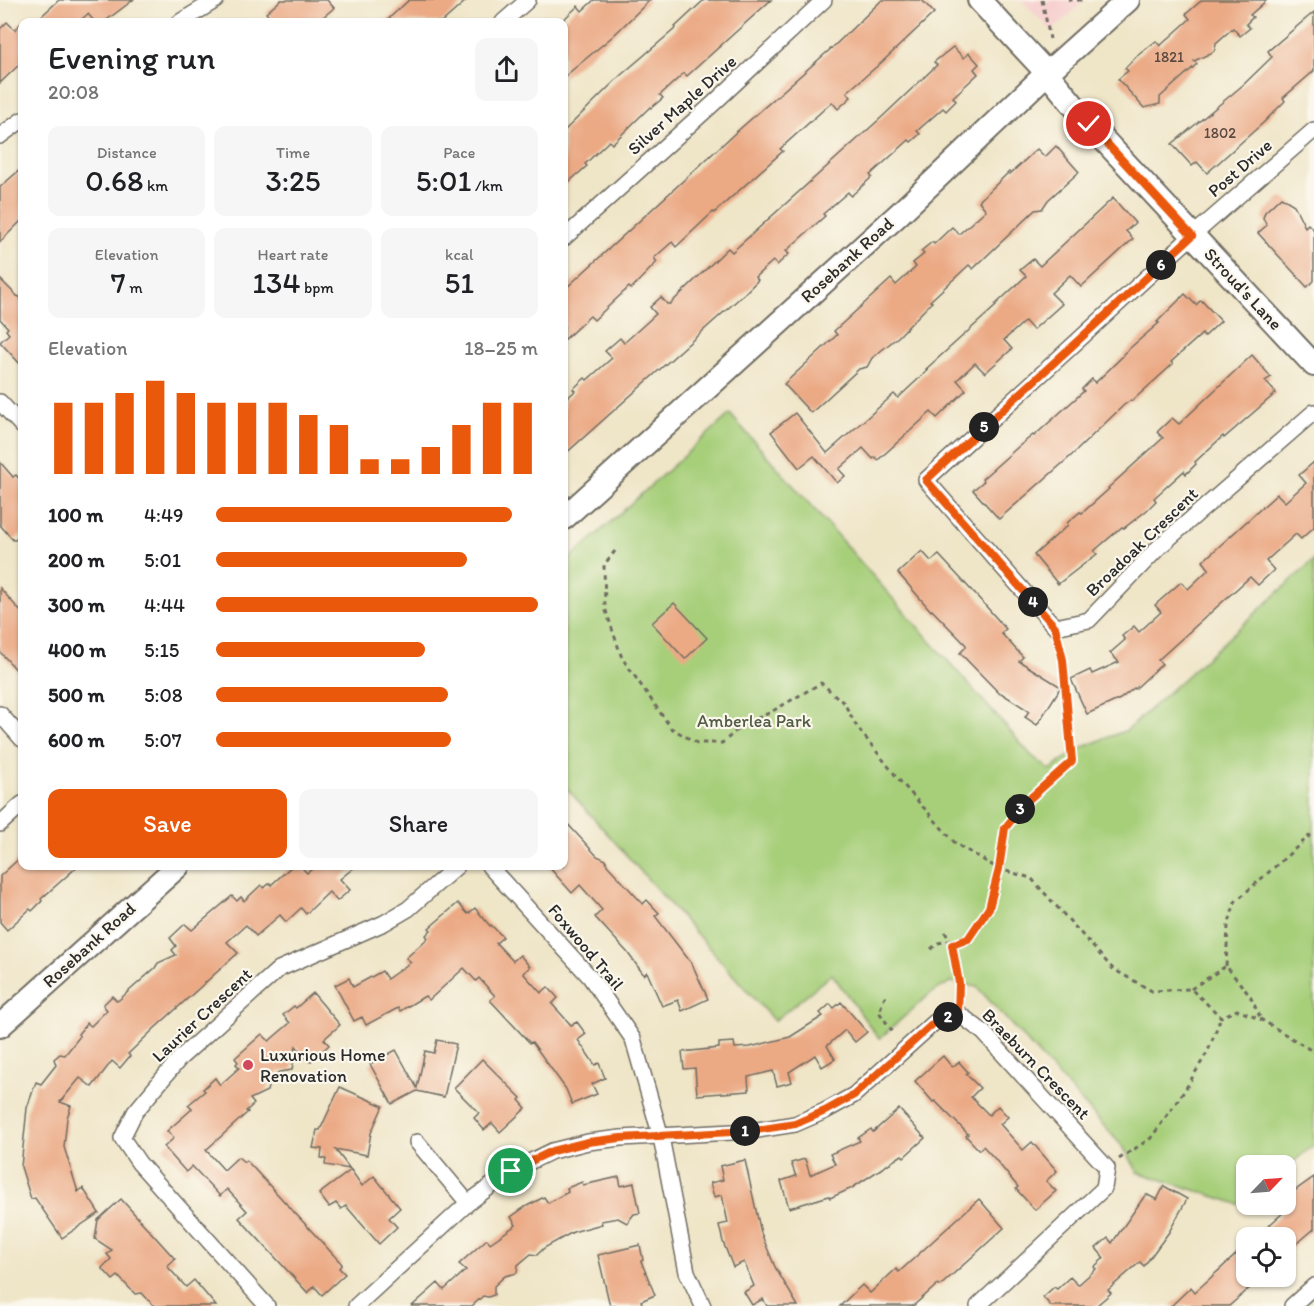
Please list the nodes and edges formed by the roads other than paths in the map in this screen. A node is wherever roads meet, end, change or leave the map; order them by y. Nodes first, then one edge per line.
1 (216, 0) edge
2 (528, 0) edge
3 (824, 0) edge
4 (979, 0) edge
5 (1128, 0) edge
6 (187, 18) edge
7 (508, 18) edge
8 (1047, 73) junction
9 (18, 123) edge
10 (1314, 130) edge
11 (0, 136) edge
12 (568, 234) edge
13 (1192, 236) junction
14 (1314, 365) edge
15 (0, 402) edge
16 (1314, 412) edge
17 (18, 422) edge
18 (568, 514) edge
19 (0, 714) edge
20 (18, 734) edge
21 (18, 808) edge
22 (0, 824) edge
23 (174, 870) edge
24 (452, 870) edge
25 (493, 870) edge
26 (0, 1026) edge
27 (661, 1137) junction
28 (417, 1142) dead end
29 (468, 1203) junction
30 (1314, 1286) edge
31 (267, 1306) edge
32 (356, 1306) edge
33 (703, 1306) edge
34 (978, 1306) edge
35 (1292, 1306) edge

1 - 6 street
2 - 7 street
3 - 12 street, Silver Maple Drive
4 - 8 street, Stroud's Lane
5 - 8 street, Rosebank Road
8 - 13 street, Stroud's Lane
8 - 18 street, Rosebank Road
9 - 11 street
10 - 13 street, Post Drive
13 - 14 street, Stroud's Lane
13 - 16 street, Broadoak Crescent
15 - 17 street
19 - 20 street
21 - 22 street
23 - 26 street, Rosebank Road
24 - 31 street, Laurier Crescent
25 - 27 street, Foxwood Trail
27 - 29 street
27 - 33 street, Foxwood Trail
27 - 34 street, Braeburn Crescent
28 - 29 street
29 - 32 street
30 - 35 street

